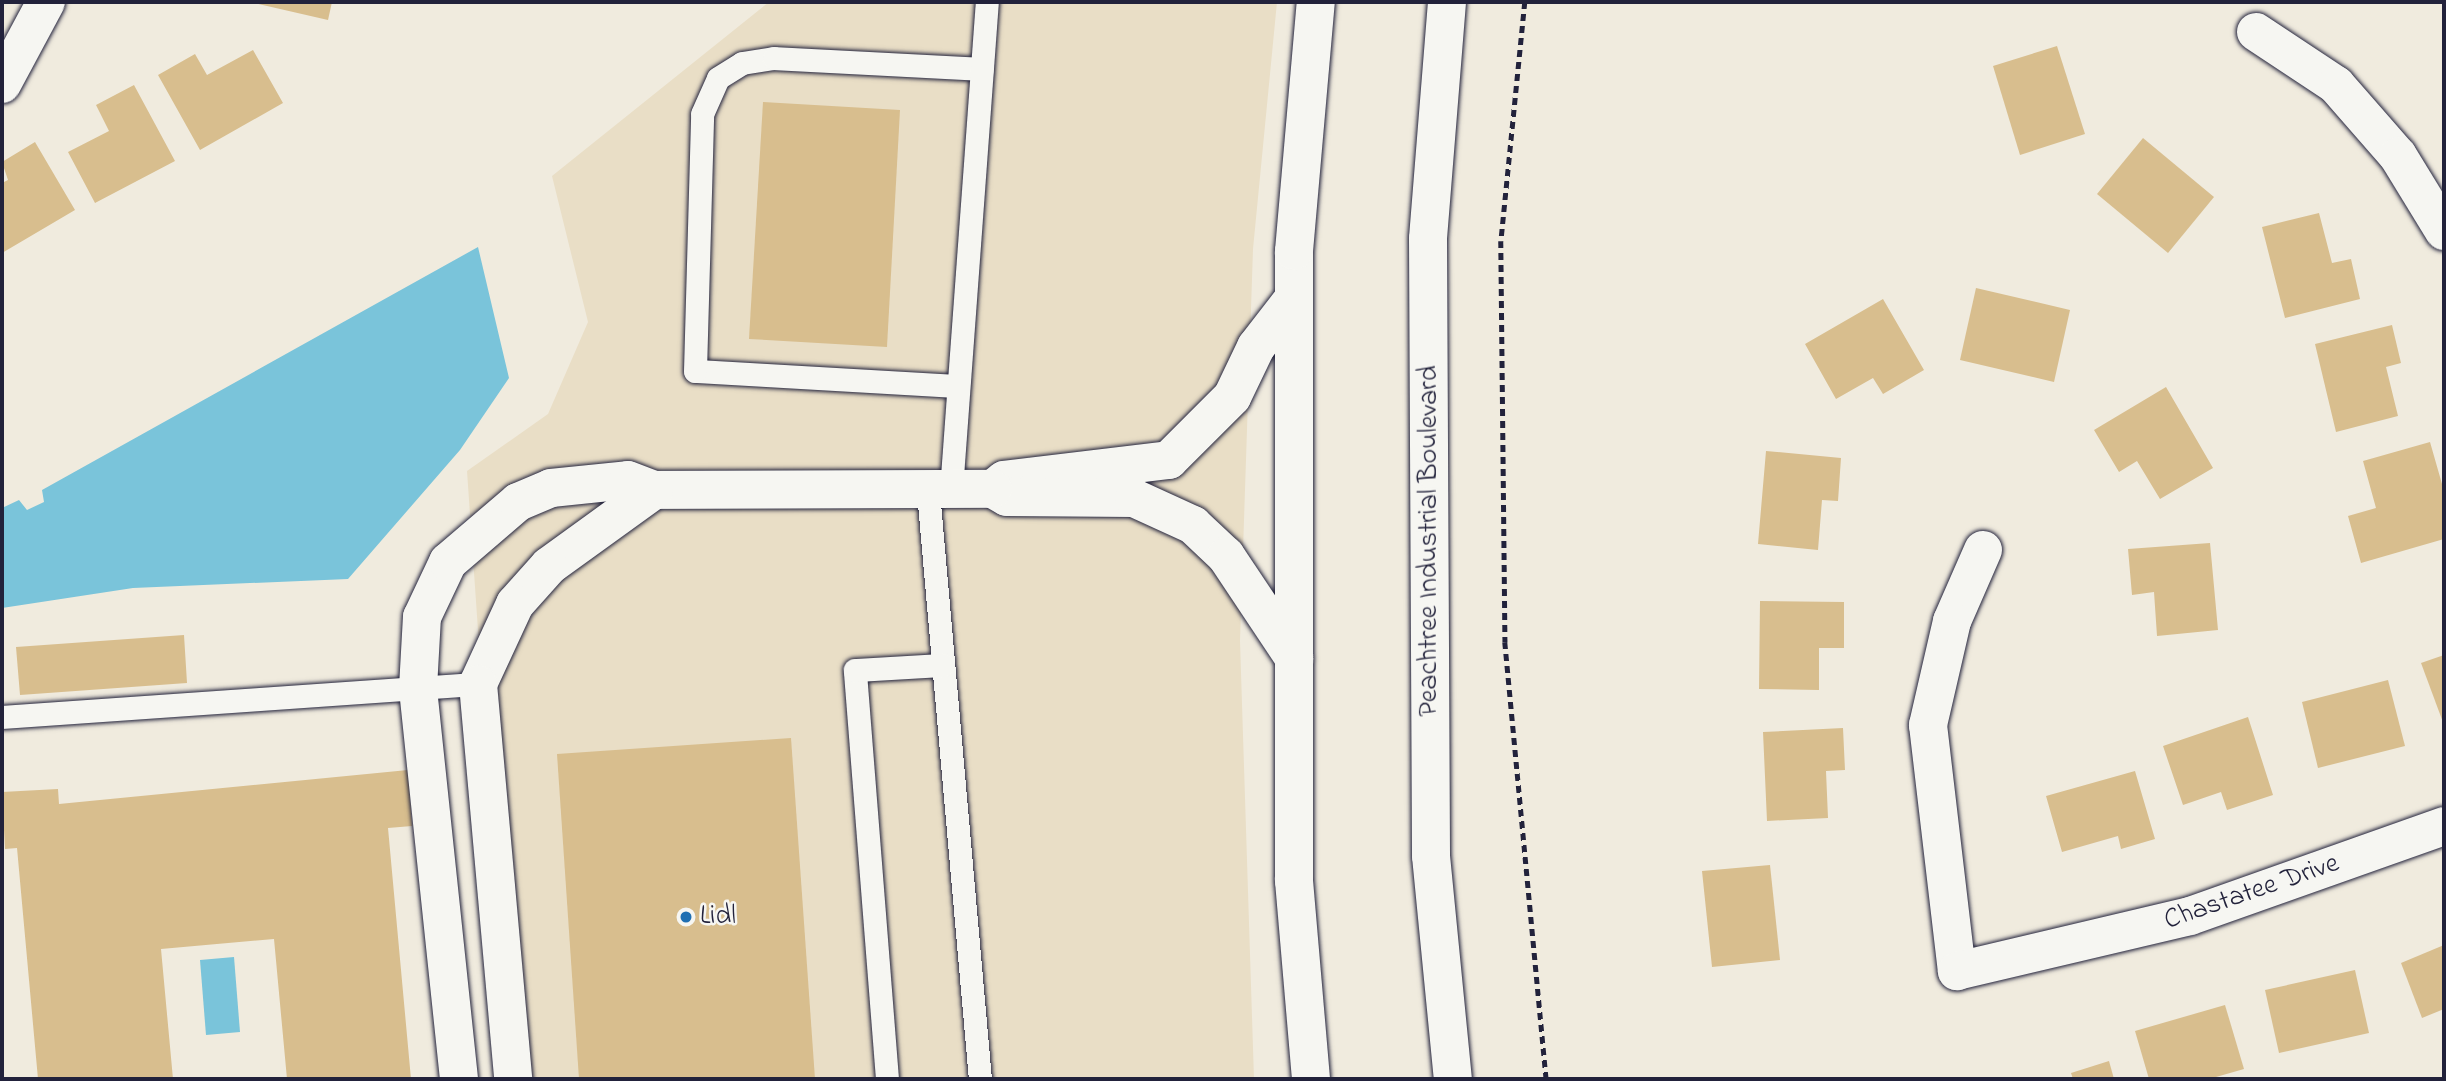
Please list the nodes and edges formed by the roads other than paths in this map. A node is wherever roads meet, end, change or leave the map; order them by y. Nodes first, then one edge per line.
1 (46, 2) edge
2 (987, 2) edge
3 (1316, 2) edge
4 (1447, 2) edge
5 (2256, 32) dead end
6 (982, 69) junction
7 (2, 84) edge
8 (2444, 231) edge
9 (1294, 298) junction
10 (958, 386) junction
11 (654, 489) junction
12 (993, 489) junction
13 (939, 491) junction
14 (1983, 550) dead end
15 (1294, 658) junction
16 (943, 666) junction
17 (478, 684) junction
18 (418, 688) junction
19 (2, 717) edge
20 (2444, 827) edge
21 (459, 1079) edge
22 (513, 1079) edge
23 (887, 1079) edge
24 (980, 1079) edge
25 (1311, 1079) edge
26 (1453, 1079) edge

1 - 7 main road
2 - 6 lane
3 - 9 main road
4 - 26 main road, Peachtree Industrial Boulevard
5 - 8 main road
6 - 10 lane
6 - 10 lane
9 - 12 main road
9 - 15 main road
10 - 13 lane
11 - 13 main road
11 - 17 main road
11 - 18 main road
12 - 13 main road
12 - 15 main road
13 - 16 lane
14 - 20 main road, Chastatee Drive
15 - 25 main road
16 - 23 lane
16 - 24 lane
17 - 18 lane
17 - 22 main road
18 - 19 lane
18 - 21 main road

